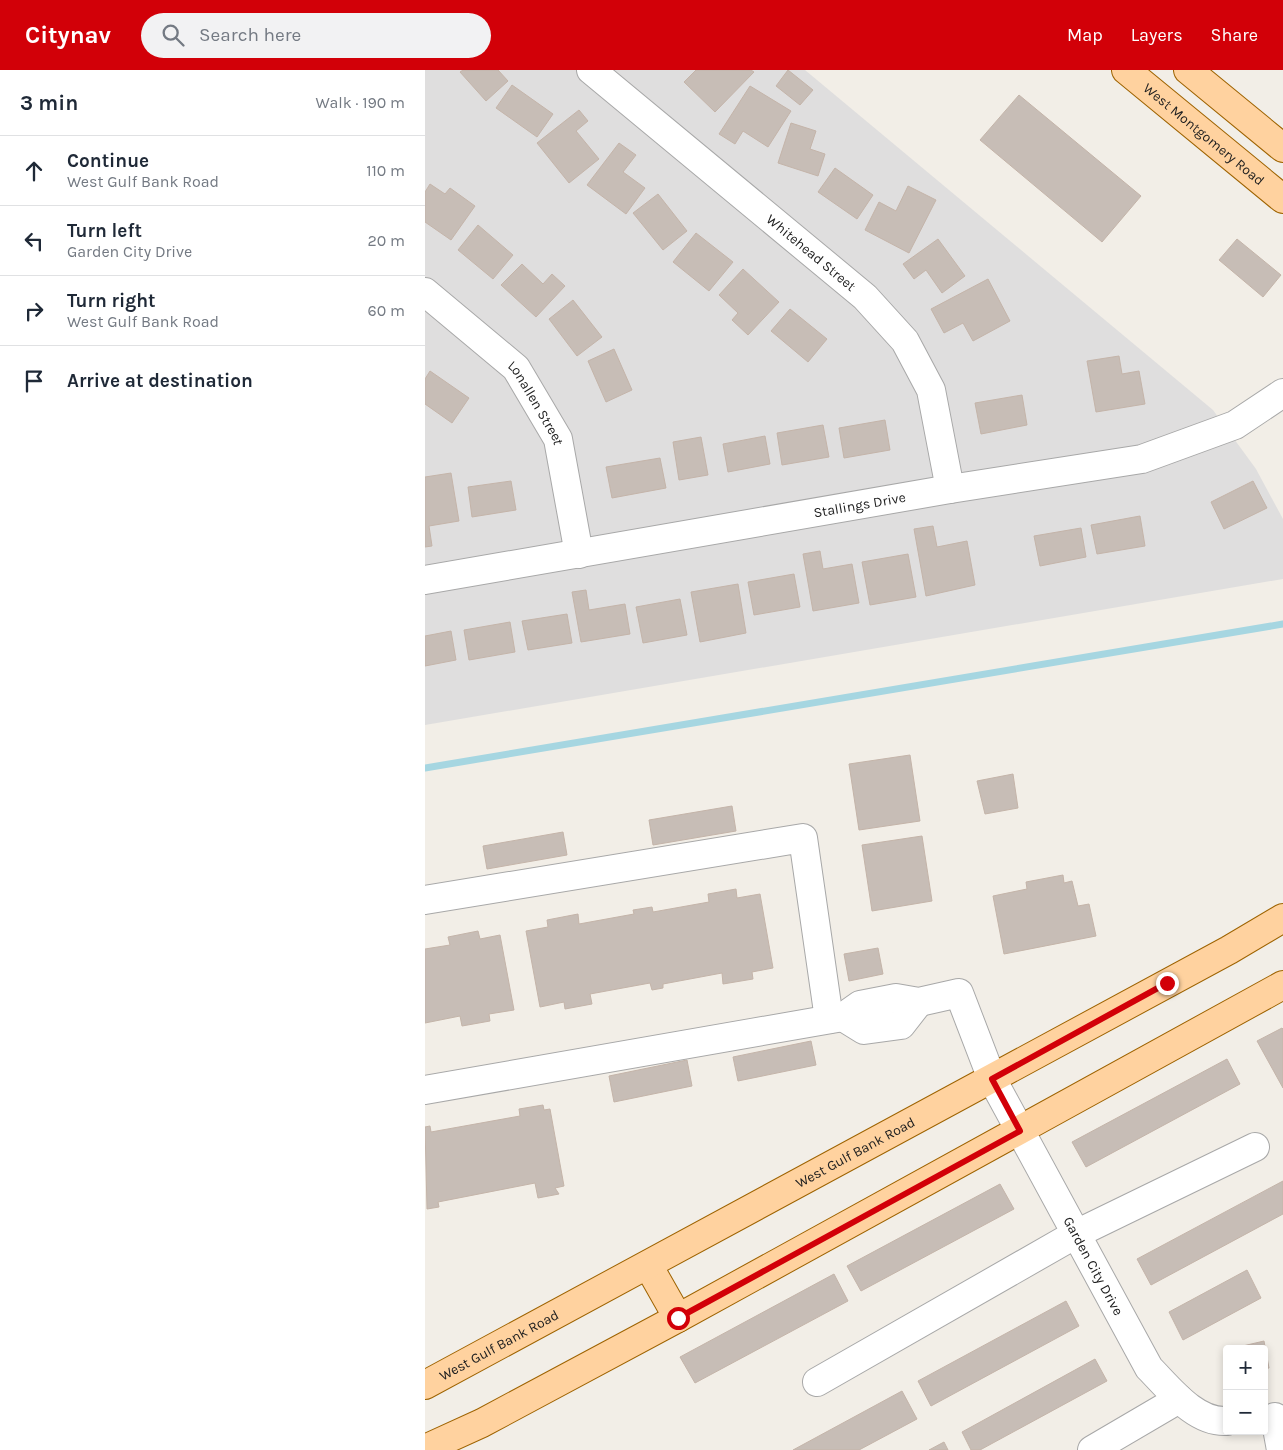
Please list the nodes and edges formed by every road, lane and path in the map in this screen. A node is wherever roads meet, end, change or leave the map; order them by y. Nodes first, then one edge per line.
1 (591, 70) edge
2 (1126, 70) edge
3 (1188, 70) edge
4 (1283, 148) edge
5 (1283, 199) edge
6 (425, 292) edge
7 (1283, 394) edge
8 (950, 490) junction
9 (579, 554) junction
10 (425, 580) edge
11 (425, 900) edge
12 (1283, 918) edge
13 (1283, 985) edge
14 (836, 1018) junction
15 (992, 1079) junction
16 (425, 1090) edge
17 (1020, 1131) junction
18 (1255, 1148) dead end
19 (1076, 1234) junction
20 (648, 1265) junction
21 (678, 1318) junction
22 (817, 1382) dead end
23 (425, 1385) edge
24 (1179, 1399) junction
25 (1274, 1417) edge
26 (1223, 1421) edge
27 (425, 1450) edge
28 (1092, 1450) edge
29 (1281, 1450) edge

1 - 8 street, Whitehead Street
2 - 5 main road, West Montgomery Road
3 - 4 main road
6 - 9 street, Lonallen Street
7 - 8 street, Stallings Drive
8 - 9 street, Stallings Drive
9 - 10 street, Stallings Drive
11 - 14 street
12 - 15 main road, West Gulf Bank Road
13 - 17 main road
14 - 15 street, Garden City Drive
14 - 16 street
15 - 17 street, Garden City Drive
15 - 20 main road, West Gulf Bank Road
17 - 19 street, Garden City Drive
17 - 21 main road
18 - 19 street
19 - 22 street
19 - 24 street, Garden City Drive
20 - 21 main road
20 - 23 main road, West Gulf Bank Road
21 - 27 main road
24 - 26 street, Garden City Drive
24 - 28 street
25 - 29 street

